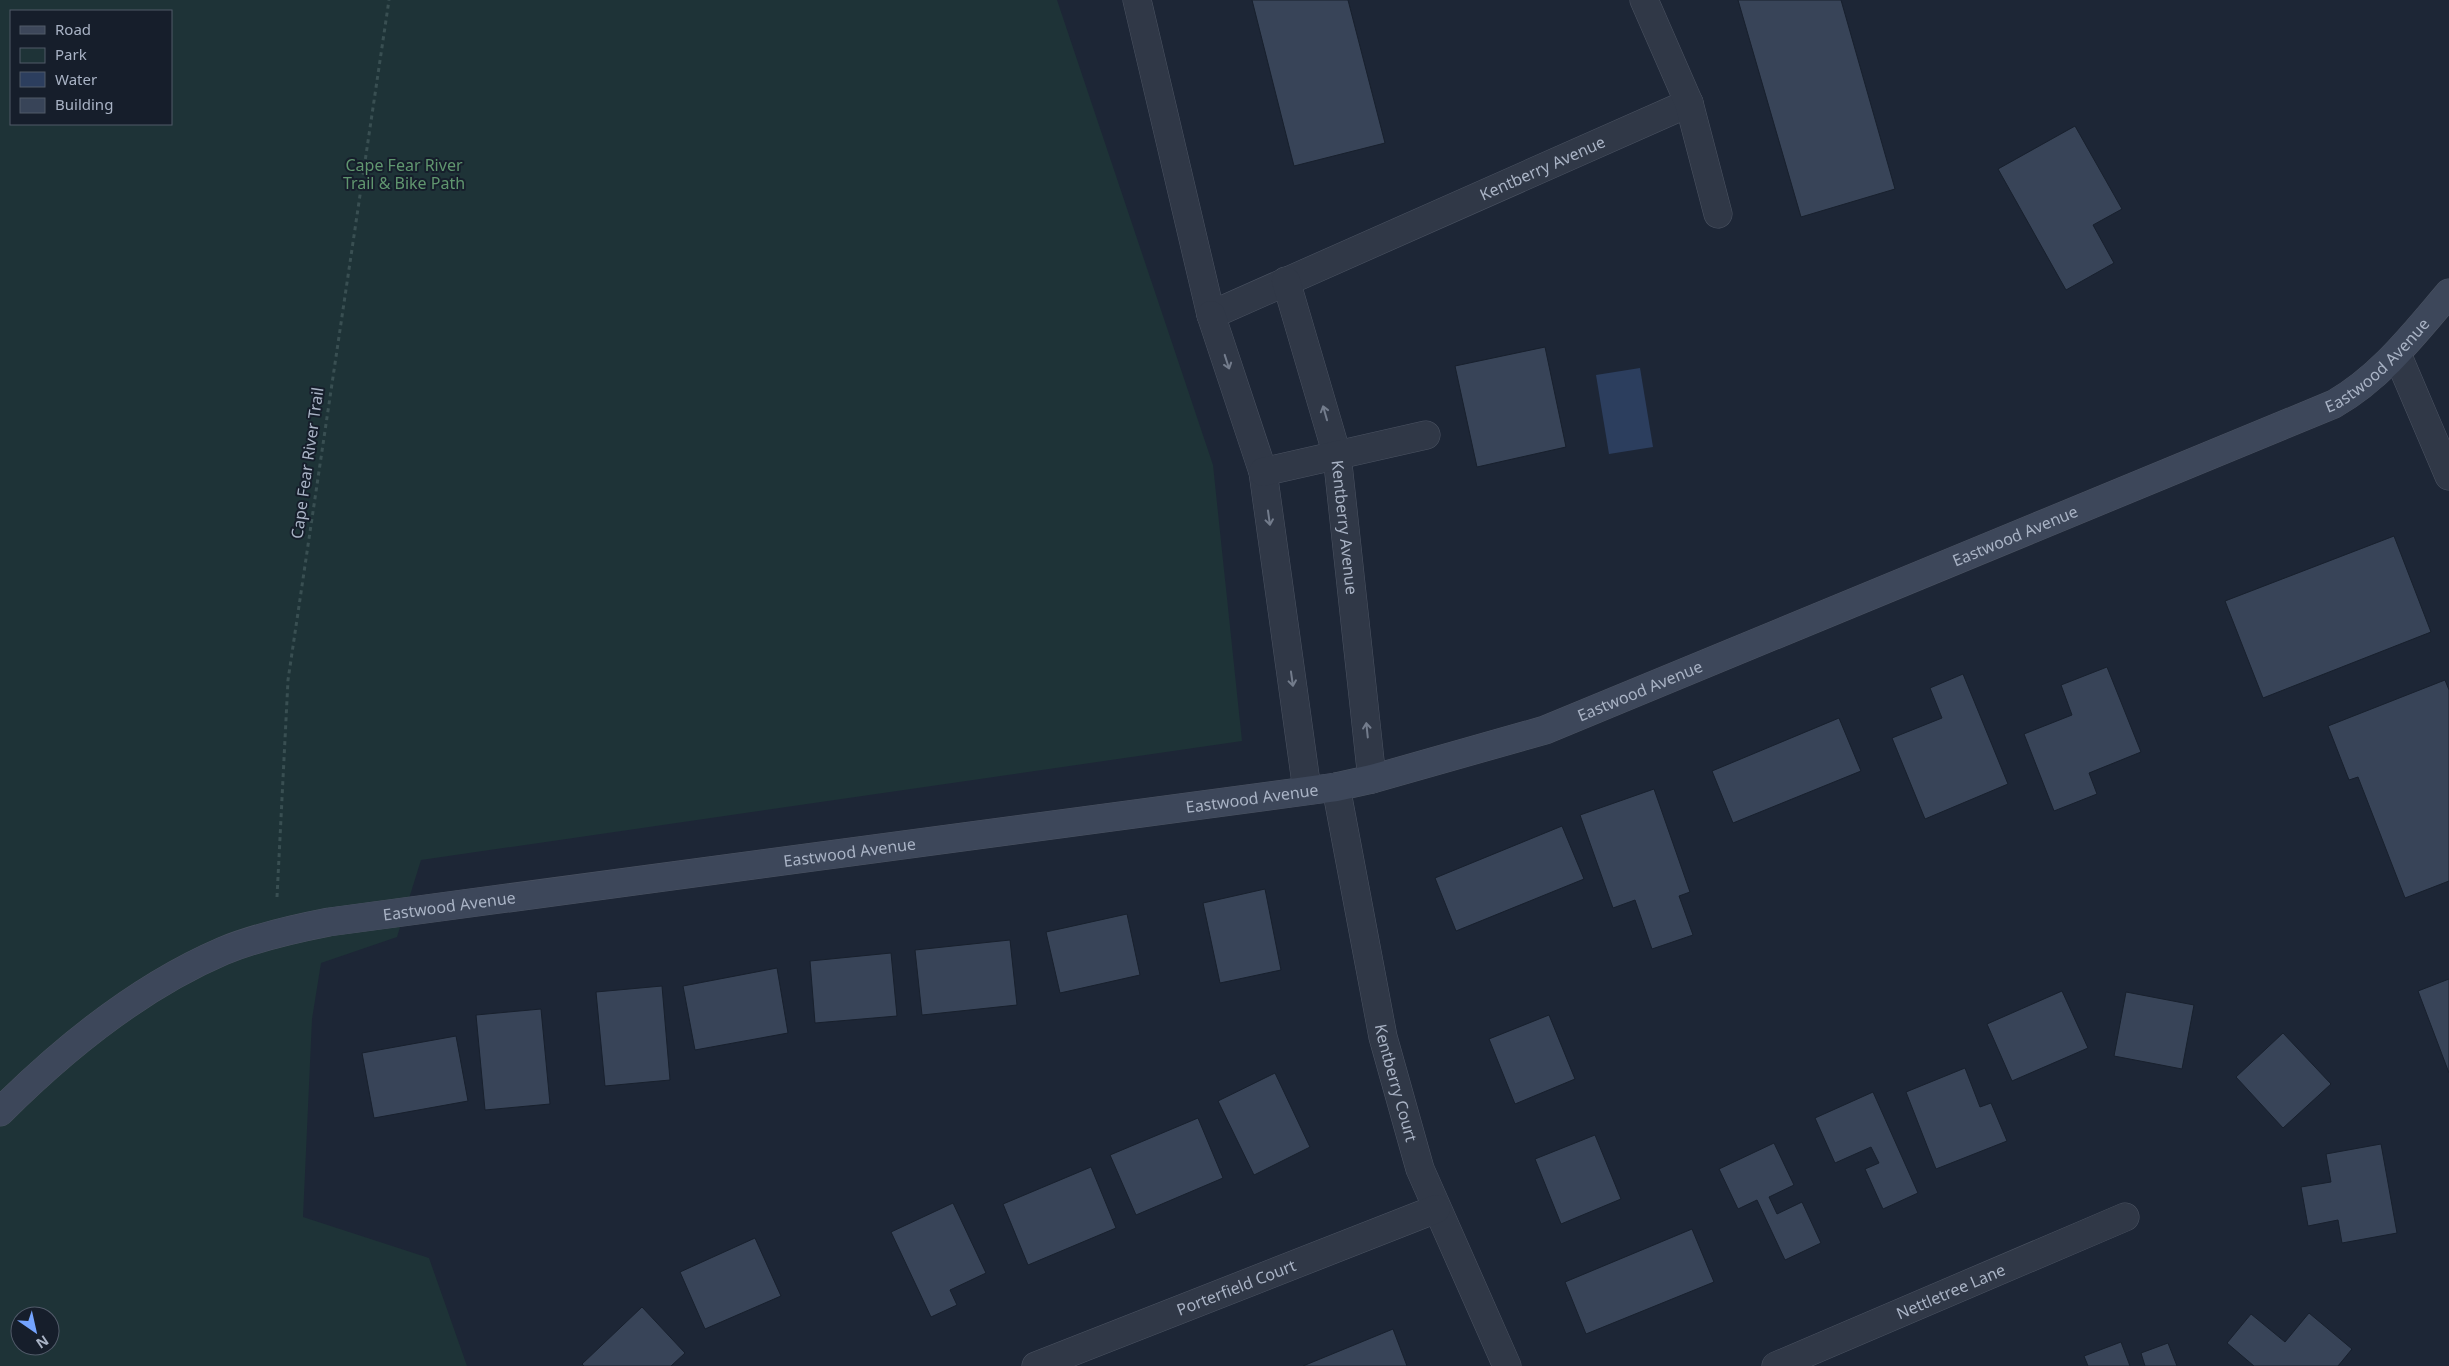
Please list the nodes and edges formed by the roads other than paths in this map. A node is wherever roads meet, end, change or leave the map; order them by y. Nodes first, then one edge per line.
1 (1137, 0) edge
2 (1644, 0) edge
3 (1689, 103) junction
4 (1718, 214) dead end
5 (1286, 281) junction
6 (2449, 293) edge
7 (1211, 315) junction
8 (2397, 354) junction
9 (1426, 435) dead end
10 (1337, 455) junction
11 (1263, 472) junction
12 (2449, 476) edge
13 (1372, 779) junction
14 (1336, 786) junction
15 (1307, 790) junction
16 (0, 1112) edge
17 (1436, 1209) junction
18 (2125, 1217) dead end
19 (1036, 1366) edge
20 (1506, 1366) edge
21 (1776, 1366) edge

1 - 7 street
2 - 3 street
3 - 4 street
3 - 5 street, Kentberry Avenue
5 - 7 street, Kentberry Avenue
10 -> 5 street, Kentberry Avenue
6 - 8 street, Eastwood Avenue
7 -> 11 street
8 - 12 street
8 - 13 street, Eastwood Avenue
9 - 10 street
10 - 11 street
13 -> 10 street, Kentberry Avenue
11 -> 15 street
13 - 14 street, Eastwood Avenue
14 - 15 street, Eastwood Avenue
14 - 17 street, Kentberry Court
15 - 16 street, Eastwood Avenue
17 - 19 street, Porterfield Court
17 - 20 street, Kentberry Court
18 - 21 street, Nettletree Lane

